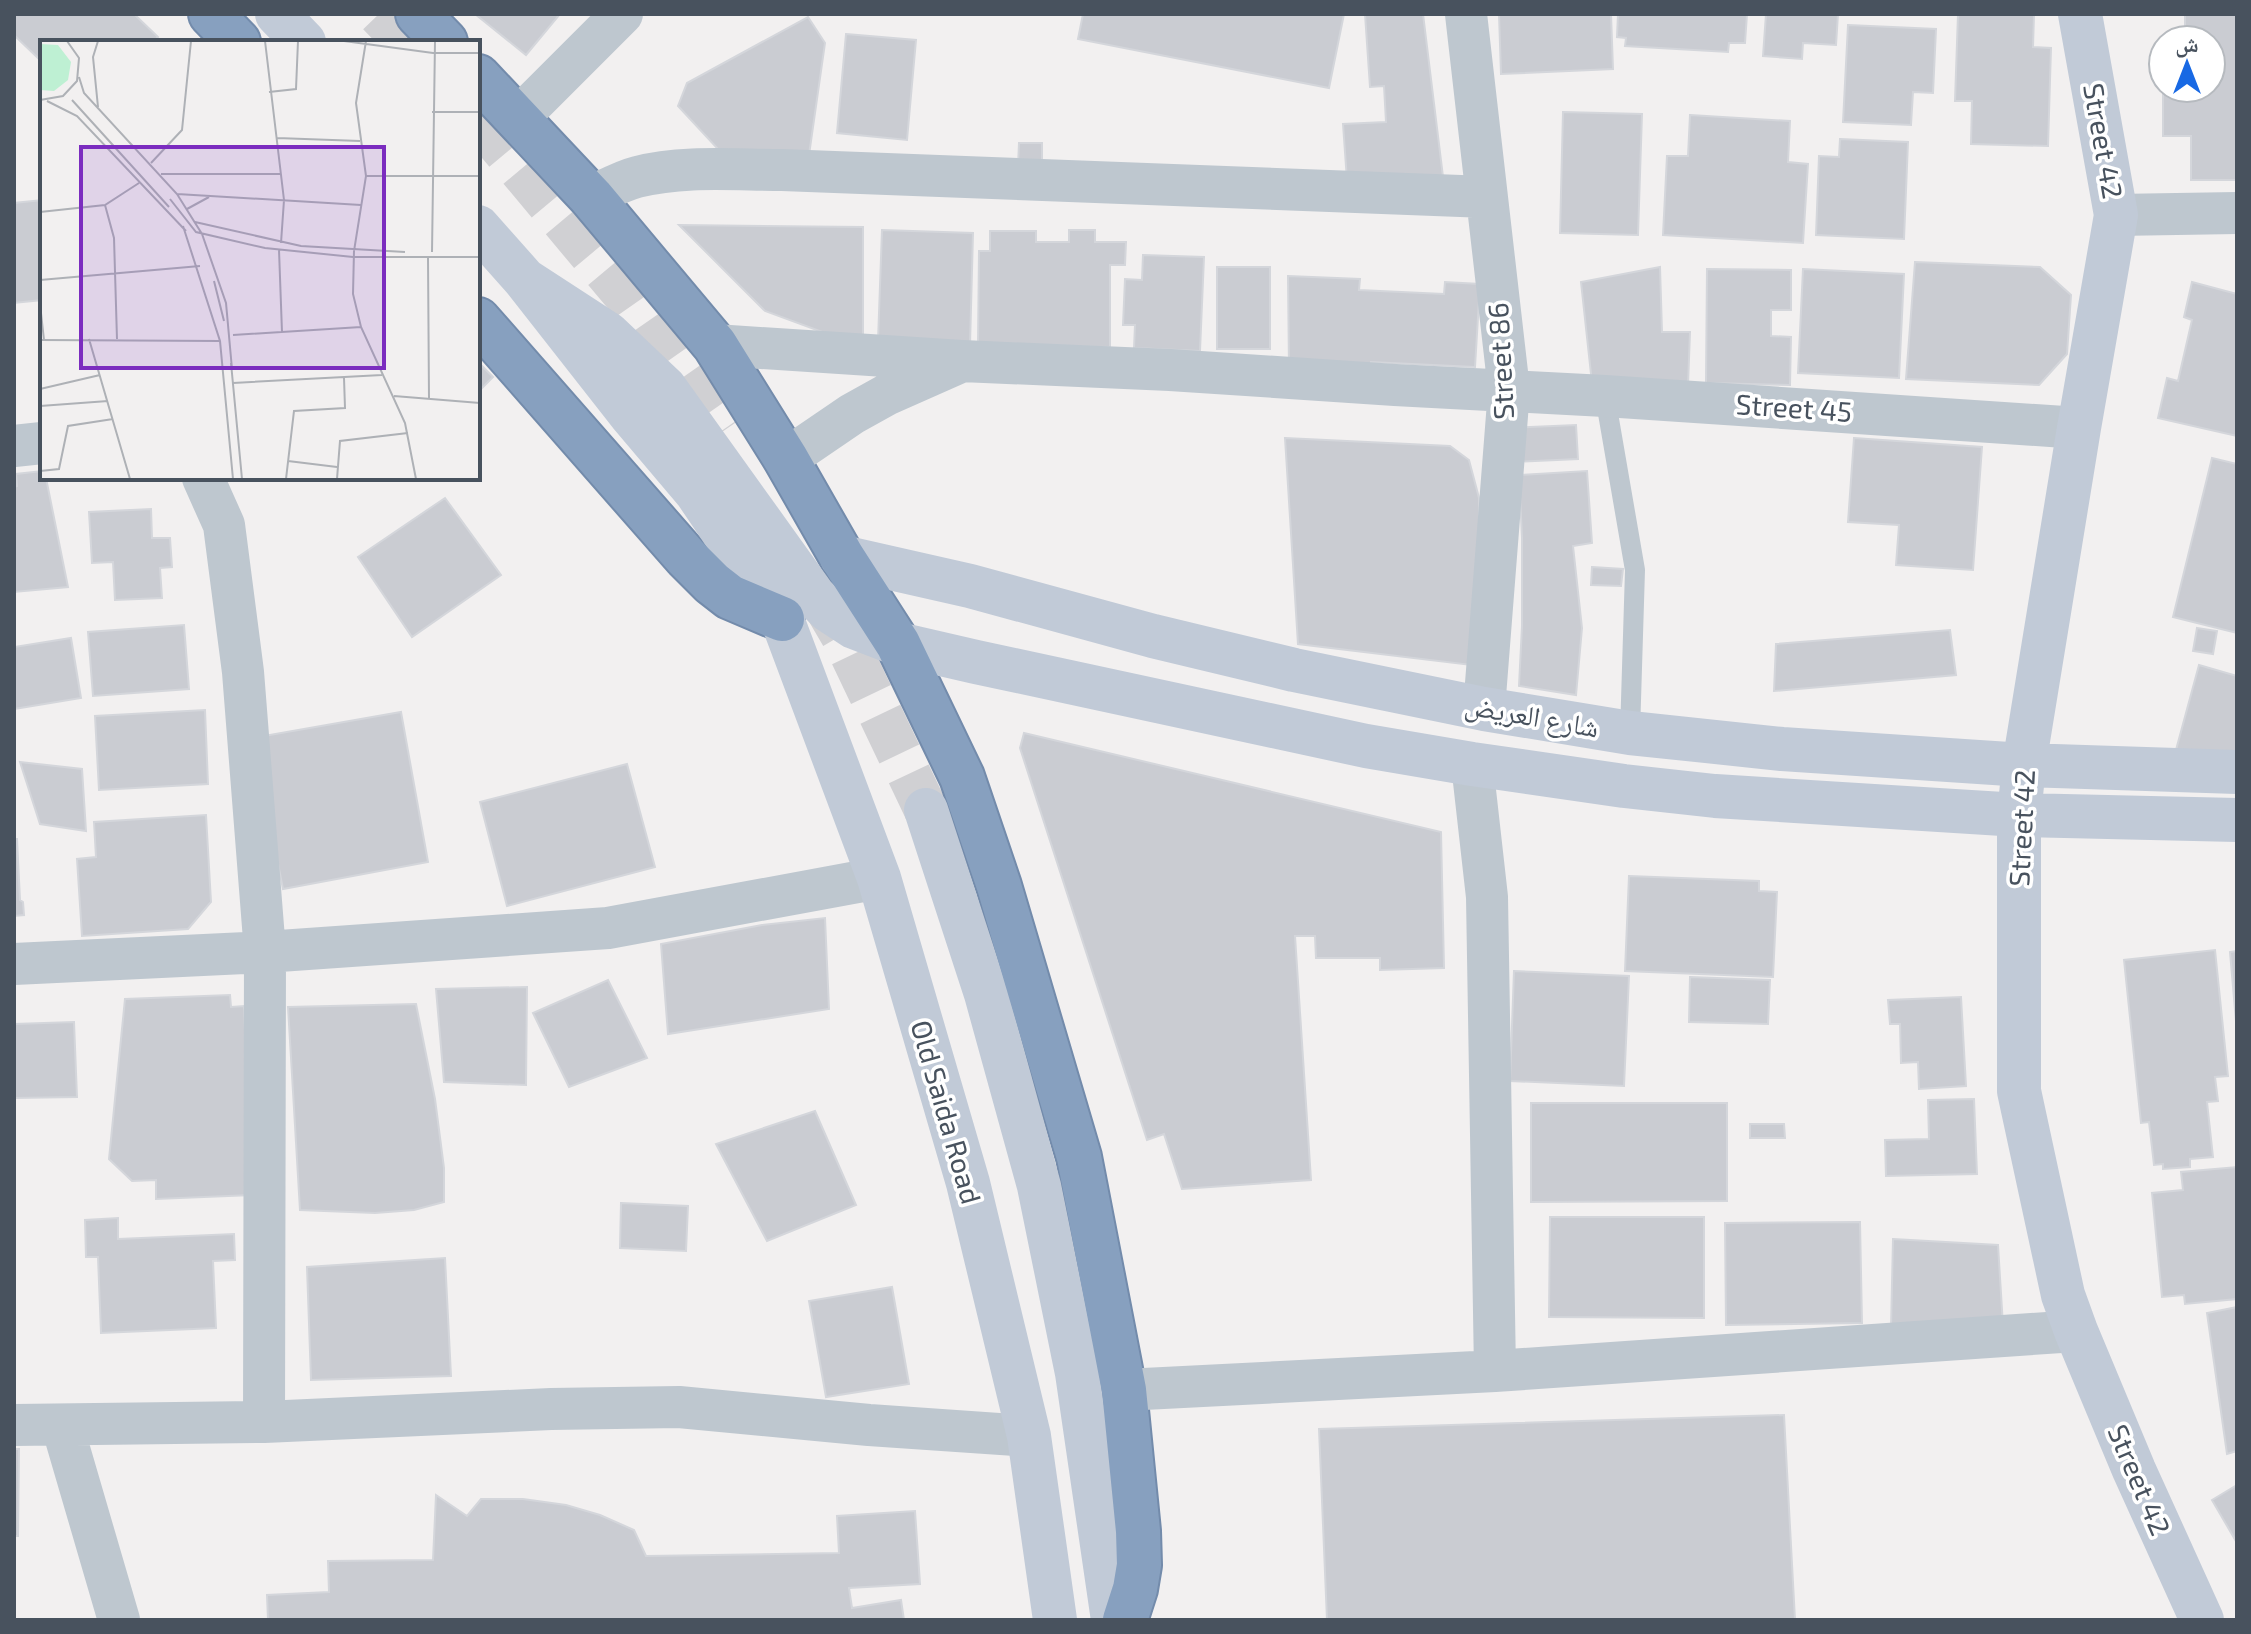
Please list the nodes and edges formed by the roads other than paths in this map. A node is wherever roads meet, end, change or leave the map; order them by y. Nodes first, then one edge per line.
1 (211, 14) edge
2 (277, 14) edge
3 (418, 14) edge
4 (622, 14) edge
5 (1466, 14) edge
6 (2080, 14) edge
7 (236, 40) edge
8 (302, 40) edge
9 (443, 40) edge
10 (480, 79) edge
11 (517, 119) junction
12 (591, 197) junction
13 (1487, 197) junction
14 (2237, 213) edge
15 (2116, 215) junction
16 (480, 229) edge
17 (525, 280) junction
18 (480, 322) edge
19 (715, 345) junction
20 (962, 361) junction
21 (1509, 390) junction
22 (1605, 396) junction
23 (2079, 428) junction
24 (40, 443) edge
25 (14, 446) edge
26 (786, 459) junction
27 (204, 480) edge
28 (842, 557) junction
29 (782, 619) junction
30 (898, 644) junction
31 (1484, 709) junction
32 (1630, 733) junction
33 (1472, 764) junction
34 (2024, 765) junction
35 (2237, 772) edge
36 (926, 810) tunnel mouth
37 (2019, 815) junction
38 (2237, 820) edge
39 (879, 878) junction
40 (265, 952) junction
41 (14, 964) edge
42 (2076, 1331) junction
43 (1495, 1371) junction
44 (1124, 1390) junction
45 (264, 1422) junction
46 (14, 1425) edge
47 (62, 1425) junction
48 (1029, 1436) junction
49 (119, 1620) edge
50 (1055, 1620) edge
51 (1113, 1620) edge
52 (1125, 1620) edge
53 (2202, 1620) edge

1 - 7 highway
2 - 8 main road
3 - 9 highway
4 - 11 street
5 - 13 street, Street 86
6 - 15 main road, Street 42
10 - 11 highway
11 - 12 highway
12 - 13 street
12 - 19 highway
13 - 21 street, Street 86
14 - 15 street
15 - 23 main road, Street 42
16 - 17 main road
17 - 29 main road, Old Saida Road
17 - 30 main road, شارع العريض
18 - 29 highway
19 - 20 street, Street 45
19 - 26 highway
20 - 21 street, Street 45
20 - 26 street
21 - 22 street, Street 45
21 - 31 street, Street 86
22 - 23 street, Street 45
22 - 32 lane
23 - 34 main road, Street 42
24 - 25 street
26 - 28 highway
27 - 40 street
28 - 30 highway
28 - 31 main road, شارع العريض
29 - 39 main road, Old Saida Road
30 - 33 main road, شارع العريض
30 - 44 highway
31 - 32 main road, شارع العريض
32 - 34 main road, شارع العريض
33 - 37 main road, شارع العريض
33 - 43 street
34 - 35 main road, شارع العريض
34 - 37 main road, Street 42
36 - 51 main road
37 - 38 main road, شارع العريض
37 - 42 main road, Street 42
39 - 40 street
39 - 48 main road, Old Saida Road
40 - 41 street
40 - 45 street
42 - 43 street
42 - 53 main road, Street 42
43 - 44 street
44 - 52 highway
45 - 47 street
45 - 48 street
46 - 47 street
47 - 49 street
48 - 50 main road, Old Saida Road

